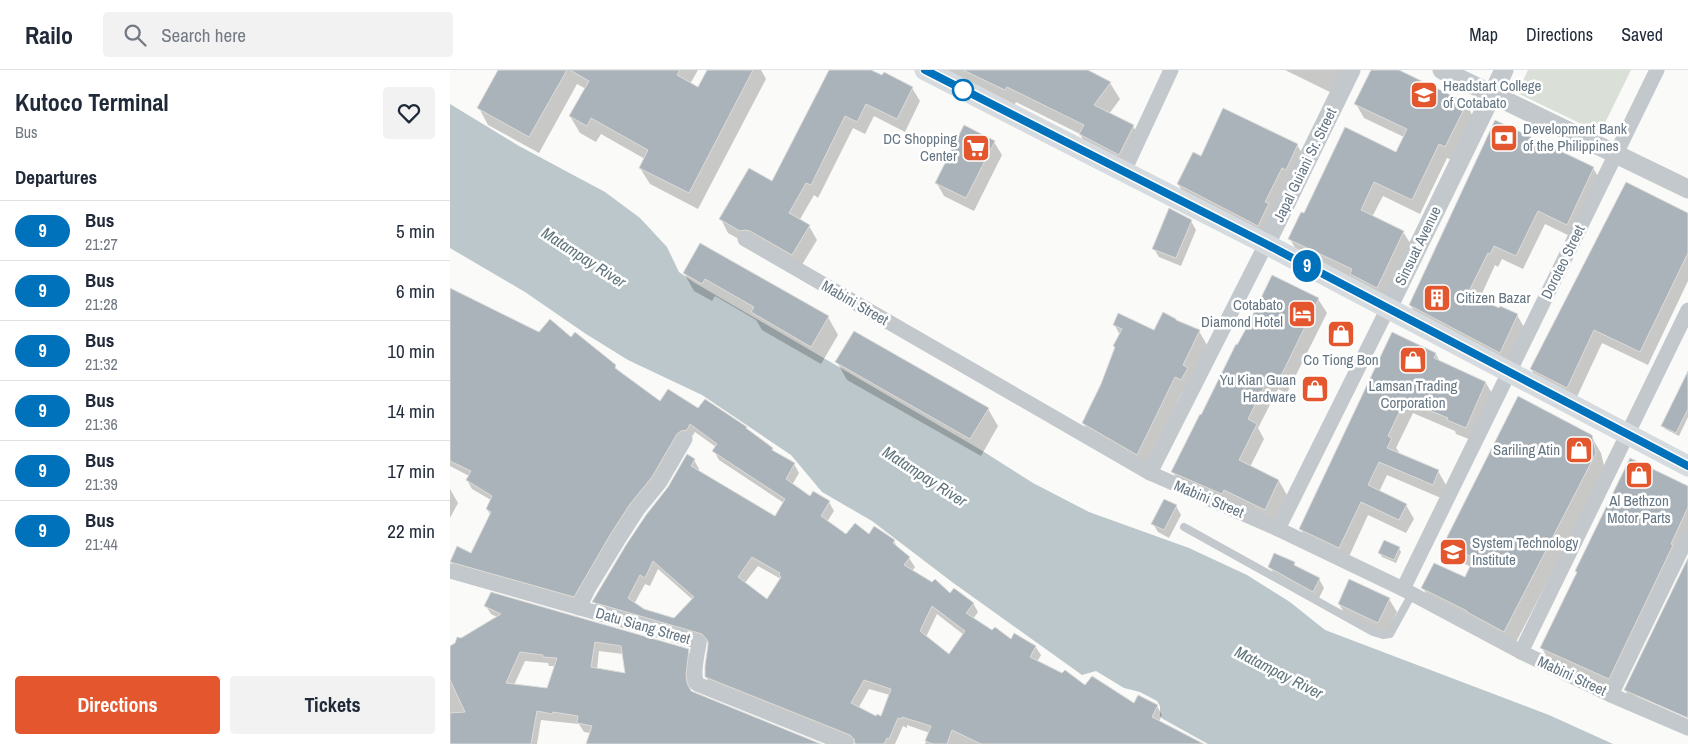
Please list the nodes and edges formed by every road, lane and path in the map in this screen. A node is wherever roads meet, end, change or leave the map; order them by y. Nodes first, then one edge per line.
1 (925, 70) edge
2 (1171, 70) edge
3 (1351, 70) edge
4 (1442, 70) edge
5 (1504, 70) edge
6 (1657, 70) edge
7 (1492, 94) junction
8 (1616, 154) junction
9 (1124, 171) junction
10 (1688, 189) edge
11 (745, 239) dead end
12 (1266, 244) junction
13 (1388, 308) junction
14 (1688, 310) edge
15 (1510, 372) junction
16 (1627, 434) junction
17 (685, 439) dead end
18 (1688, 466) edge
19 (1150, 473) junction
20 (1184, 527) dead end
21 (1278, 529) junction
22 (1688, 536) edge
23 (450, 571) edge
24 (1407, 591) junction
25 (579, 608) junction
26 (1521, 652) junction
27 (1611, 695) junction
28 (1688, 728) edge
29 (846, 744) edge

1 - 9 main road
2 - 9 street
3 - 12 street, Japal Guiani Sr. Street
4 - 7 street
5 - 7 street, Sinsuat Avenue
6 - 8 street, Doroteo Street
7 - 8 street
7 - 13 street, Sinsuat Avenue
8 - 10 street
8 - 15 street, Doroteo Street
9 - 12 main road
11 - 19 street, Mabini Street
12 - 13 main road
12 - 19 street, Japal Guiani Sr. Street
13 - 15 main road
13 - 21 street, Sinsuat Avenue
14 - 16 street
15 - 16 main road
15 - 24 street, Doroteo Street
16 - 18 main road
16 - 26 street
17 - 25 street
19 - 21 street, Mabini Street
20 - 24 lane
21 - 24 street, Mabini Street
22 - 27 street
23 - 25 street, Datu Siang Street
24 - 26 street, Mabini Street
25 - 29 street, Datu Siang Street
26 - 27 street, Mabini Street
27 - 28 street, Mabini Street

